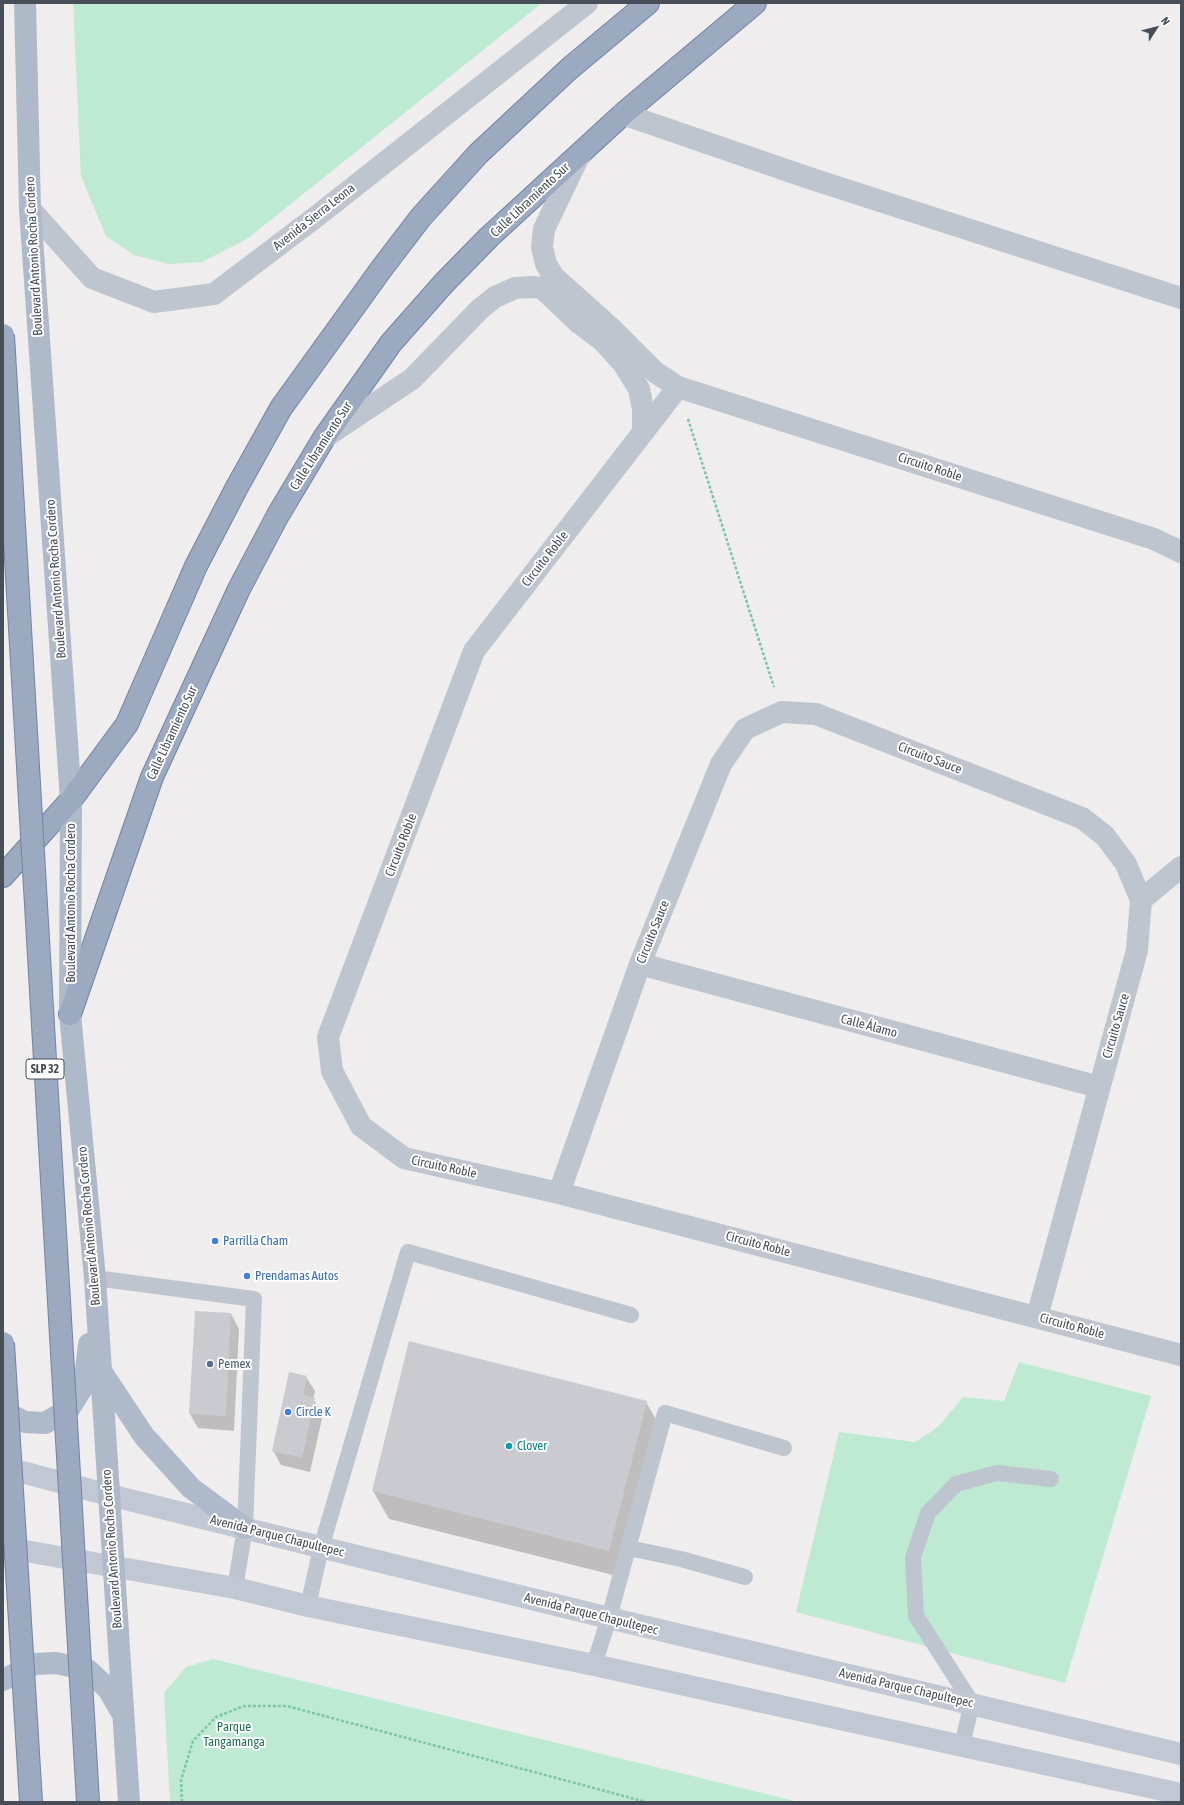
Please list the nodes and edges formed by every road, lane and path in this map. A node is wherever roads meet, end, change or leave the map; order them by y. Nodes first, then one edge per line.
1 (25, 3) edge
2 (587, 3) edge
3 (648, 3) edge
4 (755, 3) edge
5 (623, 114) junction
6 (580, 154) junction
7 (30, 209) junction
8 (548, 283) junction
9 (1181, 298) edge
10 (3, 335) edge
11 (678, 386) junction
12 (643, 431) junction
13 (324, 438) junction
14 (1181, 552) edge
15 (782, 712) junction
16 (71, 800) junction
17 (1181, 867) edge
18 (3, 876) edge
19 (1141, 900) junction
20 (640, 964) junction
21 (70, 1014) junction
22 (1099, 1087) junction
23 (559, 1193) junction
24 (95, 1278) junction
25 (631, 1315) dead end
26 (1037, 1317) junction
27 (3, 1343) edge
28 (1181, 1355) edge
29 (100, 1369) junction
30 (3, 1410) edge
31 (784, 1448) dead end
32 (3, 1467) edge
33 (1051, 1479) dead end
34 (108, 1495) junction
35 (245, 1528) junction
36 (3, 1547) edge
37 (321, 1548) junction
38 (628, 1548) junction
39 (114, 1568) junction
40 (745, 1578) dead end
41 (235, 1588) junction
42 (308, 1606) junction
43 (609, 1618) junction
44 (594, 1665) junction
45 (3, 1680) edge
46 (972, 1704) junction
47 (124, 1716) junction
48 (962, 1745) junction
49 (1181, 1754) edge
50 (1181, 1794) edge
51 (32, 1802) edge
52 (88, 1802) edge
53 (129, 1802) edge
54 (182, 1802) edge
55 (646, 1802) edge

1 - 7 main road, Boulevard Antonio Rocha Cordero
2 - 7 street, Avenida Sierra Leona
3 - 16 highway
4 - 5 highway, Calle Libramiento Sur
5 - 6 highway, Calle Libramiento Sur
5 - 9 street
6 - 8 street, Circuito Roble
6 - 13 highway, Calle Libramiento Sur
7 - 16 main road, Boulevard Antonio Rocha Cordero
8 - 11 street, Circuito Roble
8 - 12 street, Circuito Roble
8 - 13 street
10 - 52 highway, SLP 32, bridge
11 - 12 street, Circuito Roble
11 - 14 street, Circuito Roble
11 - 15 path
12 - 23 street, Circuito Roble
13 - 21 highway, Calle Libramiento Sur
15 - 19 street, Circuito Sauce
15 - 20 street, Circuito Sauce
16 - 18 highway
16 - 21 main road, Boulevard Antonio Rocha Cordero
17 - 19 street
19 - 22 street, Circuito Sauce
20 - 22 street, Calle Álamo
20 - 23 street, Circuito Sauce
21 - 24 main road, Boulevard Antonio Rocha Cordero
22 - 26 street, Circuito Sauce
23 - 26 street, Circuito Roble
24 - 29 main road, Boulevard Antonio Rocha Cordero
24 - 30 main road
24 - 35 lane
25 - 37 lane
26 - 28 street, Circuito Roble
27 - 51 highway, bridge
29 - 34 main road, Boulevard Antonio Rocha Cordero
29 - 35 main road
31 - 38 lane
32 - 34 main road, Avenida Parque Chapultepec
33 - 46 lane
34 - 35 main road, Avenida Parque Chapultepec
34 - 39 main road, Boulevard Antonio Rocha Cordero
35 - 37 main road, Avenida Parque Chapultepec
35 - 41 lane
36 - 39 main road
37 - 42 lane
37 - 43 main road, Avenida Parque Chapultepec
38 - 40 lane
38 - 43 lane
39 - 41 main road
39 - 47 main road, Boulevard Antonio Rocha Cordero
41 - 42 main road
42 - 44 main road
43 - 44 lane
43 - 46 main road, Avenida Parque Chapultepec
44 - 48 main road
45 - 47 main road
46 - 48 lane
46 - 49 main road, Avenida Parque Chapultepec
47 - 53 main road, Boulevard Antonio Rocha Cordero
48 - 50 main road
54 - 55 path

